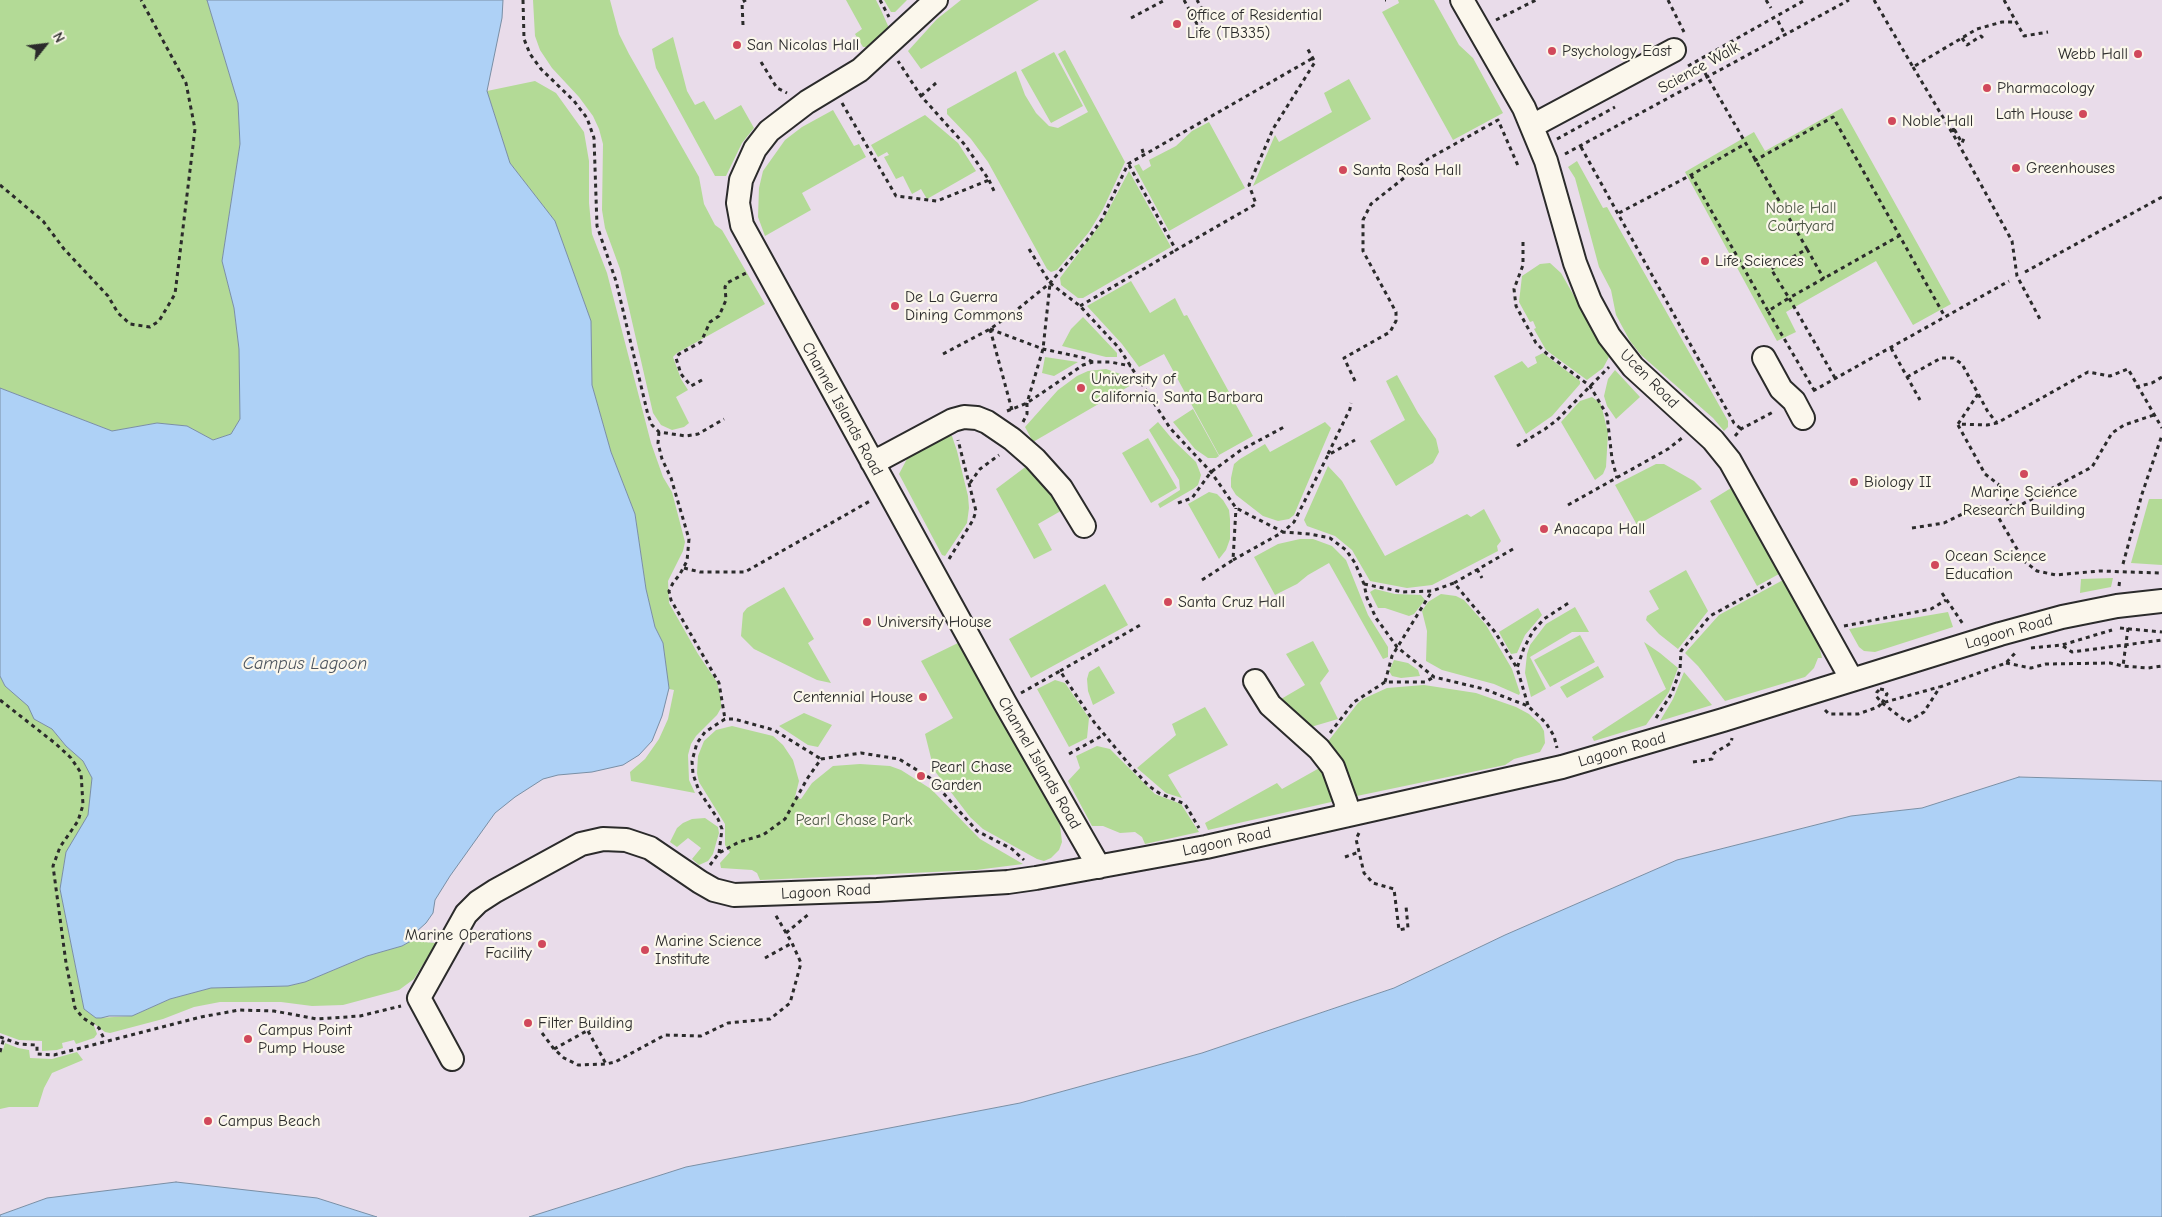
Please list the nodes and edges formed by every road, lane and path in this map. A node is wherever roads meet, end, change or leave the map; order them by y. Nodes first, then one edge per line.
1 (141, 0) edge
2 (523, 0) edge
3 (746, 0) edge
4 (880, 0) edge
5 (936, 0) edge
6 (1165, 0) edge
7 (1184, 0) edge
8 (1197, 0) edge
9 (1462, 0) edge
10 (1536, 0) edge
11 (1668, 0) edge
12 (1766, 0) edge
13 (1806, 0) edge
14 (1849, 0) edge
15 (1874, 0) edge
16 (2004, 0) edge
17 (1801, 1) edge
18 (1771, 8) dead end
19 (1131, 18) dead end
20 (891, 21) dead end
21 (1778, 21) dead end
22 (1492, 22) dead end
23 (2016, 22) junction
24 (743, 24) dead end
25 (1977, 29) junction
26 (2048, 32) dead end
27 (1785, 35) junction
28 (1981, 36) junction
29 (1962, 38) junction
30 (1986, 40) dead end
31 (1680, 43) joint
32 (1306, 46) dead end
33 (896, 58) dead end
34 (1313, 58) junction
35 (1698, 61) dead end
36 (761, 62) dead end
37 (1701, 66) dead end
38 (1913, 67) junction
39 (1707, 78) junction
40 (936, 83) dead end
41 (792, 96) dead end
42 (921, 96) junction
43 (840, 100) dead end
44 (1532, 126) junction
45 (1965, 136) dead end
46 (1959, 143) junction
47 (1744, 144) junction
48 (1581, 147) junction
49 (1142, 149) dead end
50 (1144, 155) junction
51 (1560, 156) dead end
52 (1754, 161) junction
53 (1128, 164) junction
54 (1518, 168) dead end
55 (1691, 176) junction
56 (989, 180) junction
57 (0, 185) edge
58 (994, 191) dead end
59 (2162, 197) edge
60 (1619, 213) junction
61 (1899, 236) junction
62 (1523, 242) dead end
63 (1029, 249) dead end
64 (1807, 249) junction
65 (1176, 250) junction
66 (762, 264) junction
67 (2025, 272) dead end
68 (1824, 279) junction
69 (2008, 281) dead end
70 (1050, 283) junction
71 (1789, 298) junction
72 (1080, 306) junction
73 (1768, 311) junction
74 (1944, 317) junction
75 (2041, 321) dead end
76 (990, 329) junction
77 (1891, 348) junction
78 (1043, 349) junction
79 (943, 354) dead end
80 (1622, 355) junction
81 (1764, 358) dead end
82 (1094, 362) junction
83 (1131, 366) junction
84 (1907, 377) junction
85 (2162, 377) edge
86 (1835, 378) junction
87 (702, 380) dead end
88 (1355, 382) dead end
89 (1590, 386) junction
90 (2136, 387) junction
91 (1814, 390) junction
92 (1807, 394) dead end
93 (1978, 394) junction
94 (1920, 400) dead end
95 (1027, 403) junction
96 (1351, 403) dead end
97 (1780, 408) dead end
98 (1012, 410) junction
99 (2155, 415) junction
100 (1803, 418) dead end
101 (724, 419) dead end
102 (953, 420) junction
103 (987, 422) junction
104 (1997, 423) junction
105 (1958, 424) junction
106 (1286, 426) dead end
107 (1698, 426) junction
108 (2162, 428) edge
109 (1741, 429) junction
110 (659, 432) junction
111 (2162, 435) edge
112 (1735, 436) dead end
113 (1355, 440) dead end
114 (1518, 446) dead end
115 (1328, 455) junction
116 (872, 462) junction
117 (1211, 472) junction
118 (1617, 478) junction
119 (888, 491) junction
120 (1178, 503) dead end
121 (1568, 505) dead end
122 (1236, 508) junction
123 (1084, 526) dead end
124 (1912, 528) dead end
125 (1283, 532) junction
126 (1513, 550) dead end
127 (1233, 560) junction
128 (2123, 564) dead end
129 (684, 568) junction
130 (1477, 569) junction
131 (1792, 571) junction
132 (933, 572) junction
133 (2162, 573) edge
134 (1482, 578) dead end
135 (1202, 580) dead end
136 (1454, 583) junction
137 (1364, 584) junction
138 (1432, 591) junction
139 (1942, 593) dead end
140 (1946, 600) junction
141 (1570, 602) dead end
142 (2162, 602) edge
143 (1142, 624) dead end
144 (1963, 624) dead end
145 (1841, 626) dead end
146 (2128, 628) junction
147 (2162, 632) edge
148 (2162, 640) edge
149 (2062, 645) junction
150 (2124, 646) junction
151 (1397, 647) junction
152 (2029, 648) dead end
153 (2020, 649) dead end
154 (2006, 663) junction
155 (2123, 666) junction
156 (2162, 666) edge
157 (1517, 668) junction
158 (1060, 671) junction
159 (1434, 677) junction
160 (1852, 680) junction
161 (1255, 681) dead end
162 (1385, 682) junction
163 (1940, 687) junction
164 (0, 700) edge
165 (1005, 703) junction
166 (1882, 703) junction
167 (1528, 706) junction
168 (1822, 708) dead end
169 (725, 718) junction
170 (1651, 726) dead end
171 (1105, 734) junction
172 (1732, 737) dead end
173 (1319, 749) junction
174 (1069, 754) dead end
175 (821, 759) junction
176 (1693, 762) dead end
177 (1562, 767) junction
178 (1345, 816) junction
179 (1206, 847) junction
180 (1358, 852) dead end
181 (719, 853) junction
182 (1344, 857) dead end
183 (1099, 867) junction
184 (1036, 878) junction
185 (700, 882) junction
186 (1373, 883) dead end
187 (1406, 906) dead end
188 (812, 911) dead end
189 (780, 922) dead end
190 (786, 934) junction
191 (792, 943) junction
192 (765, 958) dead end
193 (419, 998) junction
194 (603, 1022) dead end
195 (588, 1031) junction
196 (542, 1033) dead end
197 (2, 1037) edge
198 (105, 1041) junction
199 (554, 1049) junction
200 (0, 1052) edge
201 (452, 1059) dead end
202 (606, 1064) junction

1 - 57 path
2 - 110 path
3 - 24 path
4 - 20 path
5 - 66 street, Channel Islands Road
6 - 19 path
7 - 8 path
9 - 44 street, Ucen Road
10 - 22 path
11 - 31 path
12 - 18 path
13 - 17 path
14 - 27 path, Science Walk
15 - 38 path
16 - 23 path
17 - 35 path
21 - 27 path
23 - 25 path
23 - 26 path
25 - 28 path
25 - 29 path
27 - 39 path, Science Walk
28 - 29 path
28 - 30 path
29 - 38 path
31 - 44 street
32 - 34 path
33 - 42 path
34 - 50 path
34 - 65 path
36 - 41 path
37 - 39 path
38 - 46 path
39 - 47 path
39 - 48 path, Science Walk
40 - 42 path
42 - 56 path
43 - 56 path
44 - 80 street, Ucen Road
45 - 46 path
46 - 75 path
47 - 52 path
47 - 55 path
48 - 51 path, Science Walk
48 - 60 path
49 - 50 path
50 - 53 path
52 - 61 path
52 - 64 path
53 - 65 path
53 - 70 path
54 - 88 path
55 - 60 path
55 - 73 path
56 - 58 path
59 - 67 path
60 - 109 path
61 - 68 path
61 - 74 path
62 - 89 path
63 - 70 path
64 - 68 path
64 - 71 path
65 - 72 path
66 - 87 path
66 - 116 street, Channel Islands Road
68 - 71 path
69 - 74 path
70 - 72 path
70 - 76 path
70 - 78 path
71 - 73 path
71 - 86 path
72 - 83 path
73 - 91 path
74 - 77 path
76 - 78 path
76 - 79 path
76 - 98 path
77 - 84 path
77 - 86 path
78 - 82 path
78 - 95 path
80 - 89 path
80 - 107 street, Ucen Road
81 - 100 street
82 - 83 path
82 - 95 path
83 - 117 path
84 - 93 path
84 - 94 path
85 - 90 path
86 - 91 path
89 - 114 path
89 - 118 path
90 - 99 path
90 - 104 path
91 - 92 path
93 - 104 path
93 - 105 path
95 - 98 path
96 - 115 path
97 - 109 path
98 - 103 path
99 - 105 path
99 - 108 path
101 - 110 path
102 - 103 street
102 - 116 street
102 - 132 path
103 - 123 street
104 - 105 path
106 - 117 path
107 - 118 path
107 - 131 street, Ucen Road
109 - 112 path
110 - 129 path
111 - 128 path
113 - 115 path
115 - 125 path
116 - 119 street, Channel Islands Road
117 - 120 path
117 - 122 path
118 - 121 path
119 - 129 path
119 - 132 street, Channel Islands Road
122 - 125 path
122 - 127 path
124 - 133 path
125 - 127 path
125 - 137 path
126 - 130 path
127 - 135 path
129 - 169 path
130 - 134 path
130 - 136 path
131 - 160 street, Ucen Road
131 - 170 path
132 - 165 street, Channel Islands Road
136 - 138 path
136 - 157 path
137 - 138 path
137 - 151 path
138 - 151 path
139 - 140 path
140 - 144 path
140 - 145 path
141 - 157 path
142 - 160 street, Lagoon Road
143 - 158 path
146 - 147 path
146 - 149 path
146 - 150 path
148 - 150 path
149 - 150 path
149 - 152 path
150 - 155 path
151 - 159 path
151 - 162 path
153 - 154 path
154 - 155 path
154 - 163 path
155 - 156 path
157 - 167 path
158 - 165 path
158 - 171 path
159 - 162 path
159 - 167 path
160 - 177 street, Lagoon Road
161 - 173 street
162 - 173 path
163 - 166 path
163 - 166 path
164 - 198 path
165 - 183 street, Channel Islands Road
166 - 168 path
167 - 177 path
169 - 175 path
169 - 181 path
171 - 174 path
171 - 179 path
172 - 176 path
173 - 178 street
175 - 181 path
175 - 184 path
177 - 178 street, Lagoon Road
178 - 179 street, Lagoon Road
179 - 183 street, Lagoon Road
180 - 182 path
181 - 185 path
183 - 184 street, Lagoon Road
184 - 185 street, Lagoon Road
185 - 193 street, Lagoon Road
186 - 187 path
188 - 190 path
189 - 190 path
190 - 191 path
191 - 192 path
191 - 202 path
193 - 198 path
193 - 201 street
194 - 195 path
195 - 199 path
195 - 202 path
196 - 199 path
197 - 198 path
197 - 200 path
199 - 202 path

